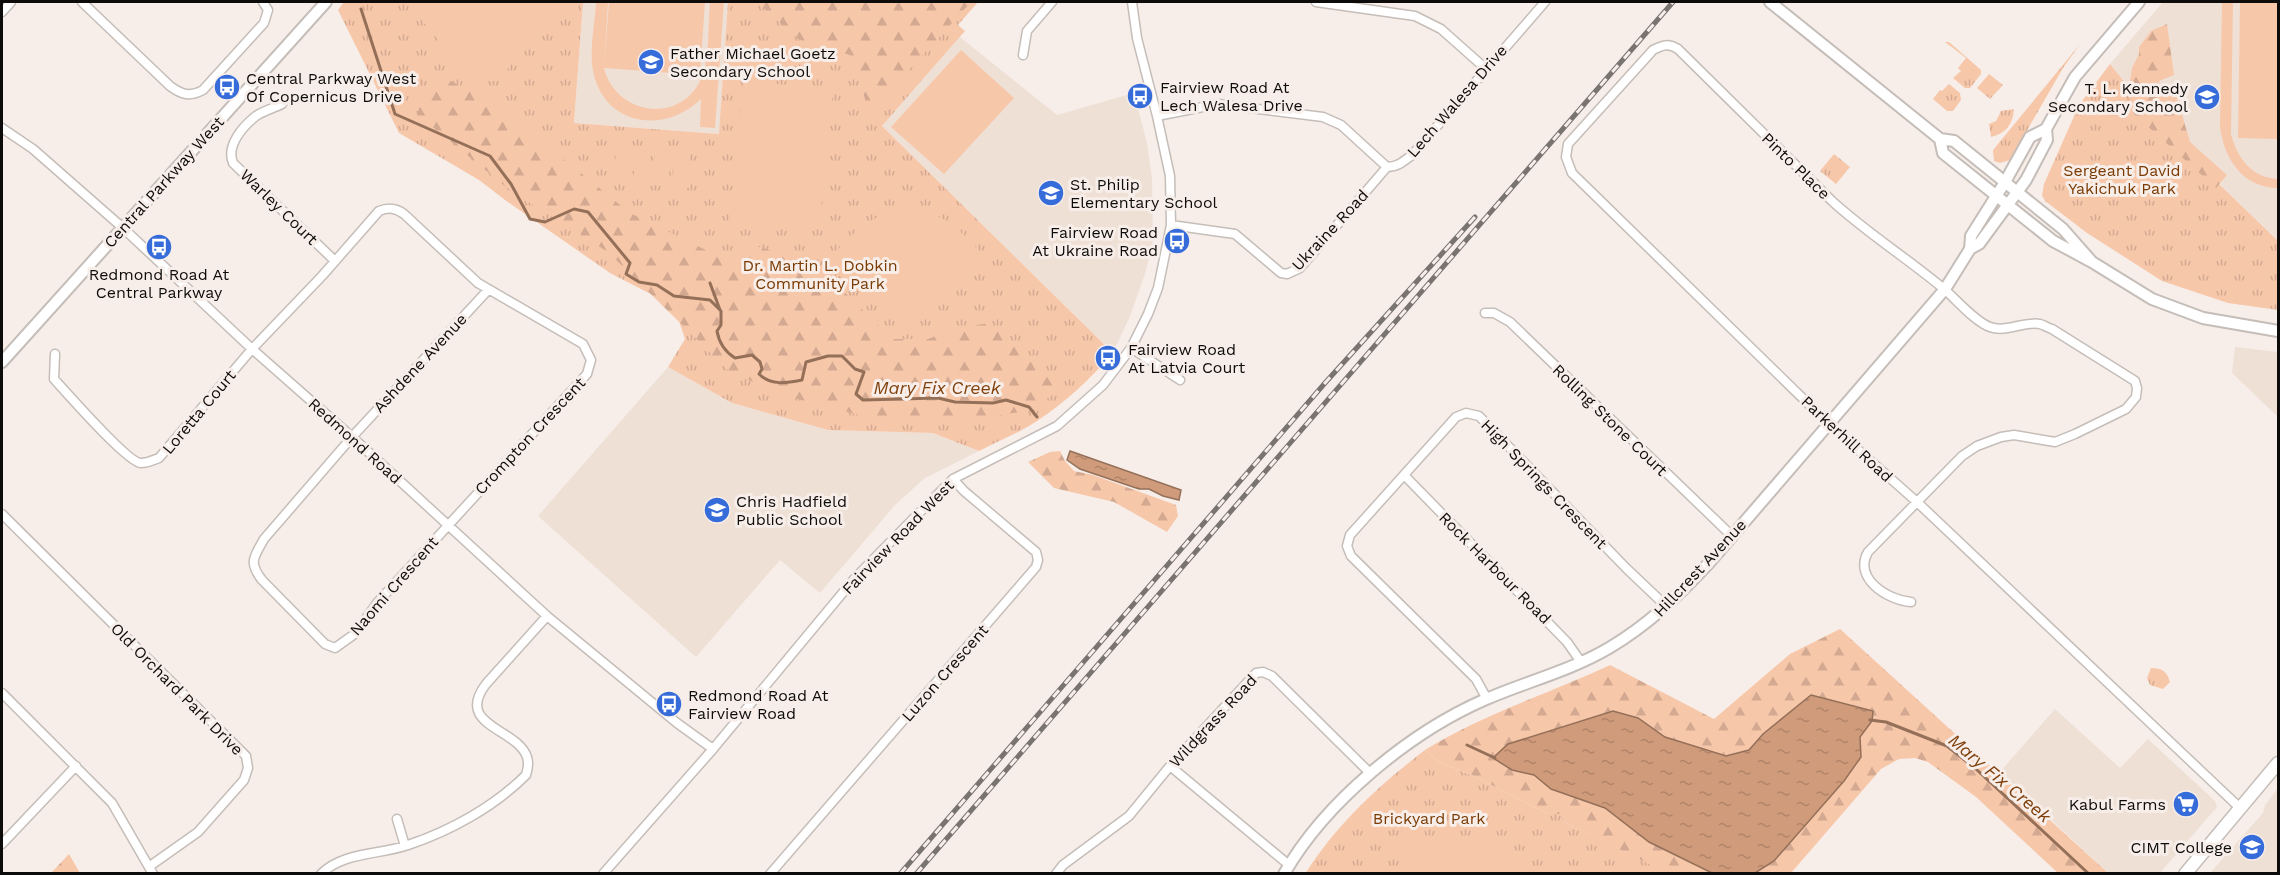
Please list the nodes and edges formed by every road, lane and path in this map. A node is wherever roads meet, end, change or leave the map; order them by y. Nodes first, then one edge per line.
1 (11, 2) edge
2 (82, 2) edge
3 (263, 2) edge
4 (326, 2) edge
5 (1052, 2) edge
6 (1132, 2) edge
7 (1316, 2) edge
8 (1545, 2) edge
9 (1770, 2) edge
10 (2139, 2) edge
11 (2, 12) edge
12 (1653, 50) joint
13 (1023, 55) dead end
14 (1486, 69) junction
15 (282, 104) dead end
16 (1157, 116) junction
17 (2, 128) edge
18 (2046, 129) junction
19 (1940, 139) junction
20 (1387, 167) junction
21 (2005, 183) junction
22 (2017, 192) junction
23 (1997, 196) junction
24 (2007, 206) junction
25 (1171, 225) junction
26 (123, 228) junction
27 (1970, 249) junction
28 (335, 261) junction
29 (2092, 262) junction
30 (1945, 289) junction
31 (488, 290) junction
32 (1485, 313) dead end
33 (2278, 330) edge
34 (1131, 348) junction
35 (252, 349) junction
36 (55, 354) dead end
37 (2, 362) edge
38 (1180, 380) dead end
39 (1829, 424) junction
40 (352, 437) junction
41 (1405, 476) junction
42 (953, 479) junction
43 (1917, 502) junction
44 (2, 514) edge
45 (447, 526) junction
46 (1732, 536) junction
47 (1911, 602) dead end
48 (1667, 607) junction
49 (547, 616) junction
50 (1581, 662) junction
51 (2, 693) edge
52 (1487, 699) junction
53 (712, 749) junction
54 (2278, 763) edge
55 (76, 766) junction
56 (1170, 766) junction
57 (1370, 773) junction
58 (2240, 808) junction
59 (398, 819) dead end
60 (2, 844) edge
61 (405, 846) junction
62 (1287, 869) edge
63 (152, 870) edge
64 (608, 872) edge
65 (321, 873) edge
66 (770, 873) edge
67 (1056, 873) edge
68 (2186, 873) edge

1 - 11 street
2 - 3 street
4 - 26 street, Central Parkway West
5 - 13 street
6 - 16 street, Fairview Road West
7 - 14 street
8 - 14 street, Lech Walesa Drive
9 - 19 street
10 - 18 street, Hillcrest Avenue
12 - 30 street, Pinto Place
12 - 39 street, Parkerhill Road
14 - 20 street, Lech Walesa Drive
15 - 28 street, Warley Court
16 - 20 street, Lech Walesa Drive
16 - 25 street, Fairview Road West
17 - 26 street, Redmond Road
18 - 21 street, Hillcrest Avenue
18 - 22 street, Hillcrest Avenue
19 - 21 street
19 - 23 street
20 - 25 street, Ukraine Road
21 - 22 street
21 - 23 street, Hillcrest Avenue
22 - 24 street, Hillcrest Avenue
22 - 29 street
23 - 24 street
23 - 27 street, Hillcrest Avenue
24 - 27 street, Hillcrest Avenue
24 - 29 street
25 - 34 street, Fairview Road West
26 - 35 street, Redmond Road
26 - 37 street, Central Parkway West
27 - 30 street, Hillcrest Avenue
28 - 31 street, Crompton Crescent
28 - 35 street, Crompton Crescent
29 - 33 street
30 - 39 street, Hillcrest Avenue
30 - 43 street, Pinto Place
31 - 40 street, Ashdene Avenue
31 - 45 street, Crompton Crescent
32 - 46 street, Rolling Stone Court
34 - 38 street
34 - 42 street, Fairview Road West
35 - 36 street, Loretta Court
35 - 40 street, Redmond Road
39 - 43 street, Parkerhill Road
39 - 46 street, Hillcrest Avenue
40 - 45 street, Redmond Road
40 - 45 street, Naomi Crescent
41 - 48 street, High Springs Crescent
41 - 50 street, Rock Harbour Road
41 - 52 street, High Springs Crescent
42 - 53 street, Fairview Road West
42 - 66 street, Luzon Crescent
43 - 47 street
43 - 58 street, Parkerhill Road
44 - 63 street, Old Orchard Park Drive
45 - 49 street, Redmond Road
46 - 48 street, Hillcrest Avenue
48 - 50 street, Hillcrest Avenue
49 - 53 street, Redmond Road
49 - 61 street
50 - 52 street, Hillcrest Avenue
51 - 55 street
52 - 57 street, Hillcrest Avenue
53 - 64 street, Fairview Road West
54 - 58 main road
55 - 60 street
55 - 63 street
56 - 57 street, Wildgrass Road
56 - 62 street
56 - 67 street, Wildgrass Road
57 - 62 street, Hillcrest Avenue
58 - 68 main road
59 - 61 street
61 - 65 street

